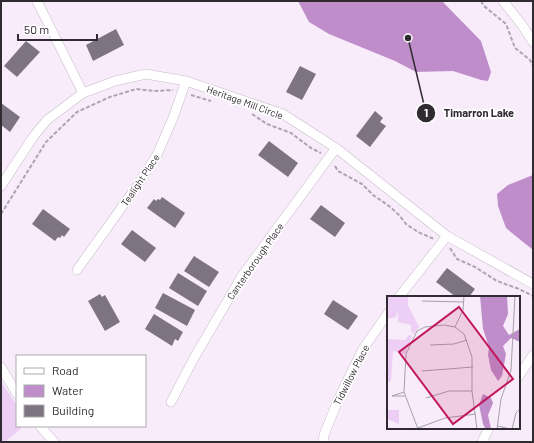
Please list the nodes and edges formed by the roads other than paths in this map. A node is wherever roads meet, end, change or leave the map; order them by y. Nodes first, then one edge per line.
1 (37, 1) edge
2 (503, 1) edge
3 (533, 42) edge
4 (186, 81) junction
5 (84, 93) junction
6 (336, 148) junction
7 (1, 186) edge
8 (444, 239) junction
9 (77, 270) dead end
10 (533, 284) edge
11 (400, 296) edge
12 (387, 314) edge
13 (533, 355) edge
14 (1, 367) edge
15 (520, 374) edge
16 (16, 392) edge
17 (171, 402) dead end
18 (41, 427) edge
19 (488, 429) edge
20 (54, 442) edge
21 (323, 442) edge
22 (482, 442) edge

1 - 5 street
2 - 3 street
4 - 5 street, Heritage Mill Circle
4 - 6 street, Heritage Mill Circle
4 - 9 street, Tealight Place
5 - 7 street, Heritage Mill Circle
6 - 8 street, Heritage Mill Circle
6 - 17 street, Canterborough Place
8 - 10 street, Heritage Mill Circle
8 - 11 street
12 - 21 street, Tidwillow Place
13 - 15 street
14 - 16 street
18 - 20 street
19 - 22 street

